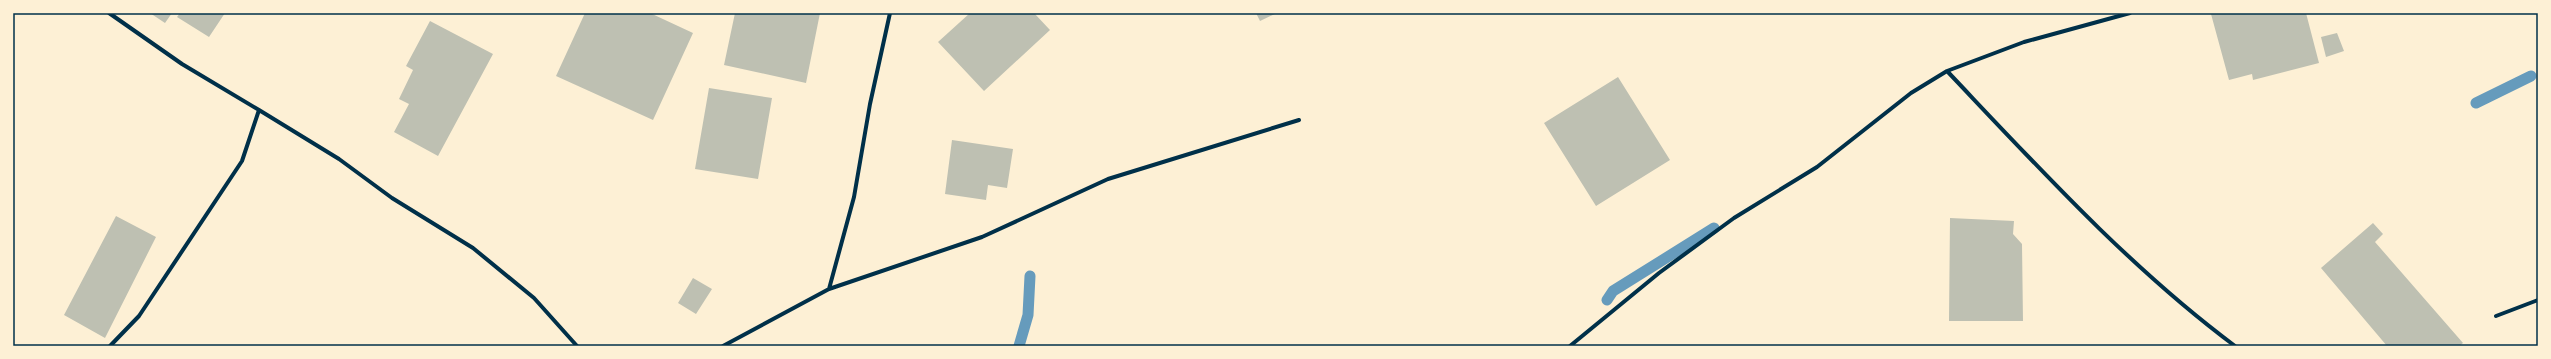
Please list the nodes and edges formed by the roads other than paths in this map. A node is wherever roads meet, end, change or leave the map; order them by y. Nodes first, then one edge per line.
1 (109, 13) edge
2 (890, 13) edge
3 (2130, 13) edge
4 (1947, 72) junction
5 (259, 110) junction
6 (1299, 120) dead end
7 (829, 289) junction
8 (2538, 300) edge
9 (2496, 316) dead end
10 (110, 346) edge
11 (577, 346) edge
12 (723, 346) edge
13 (1570, 346) edge
14 (2235, 346) edge

1 - 5 street
2 - 7 street
3 - 4 street
4 - 13 street
4 - 14 street
5 - 10 street
5 - 11 street
6 - 7 street
7 - 12 street
8 - 9 street

